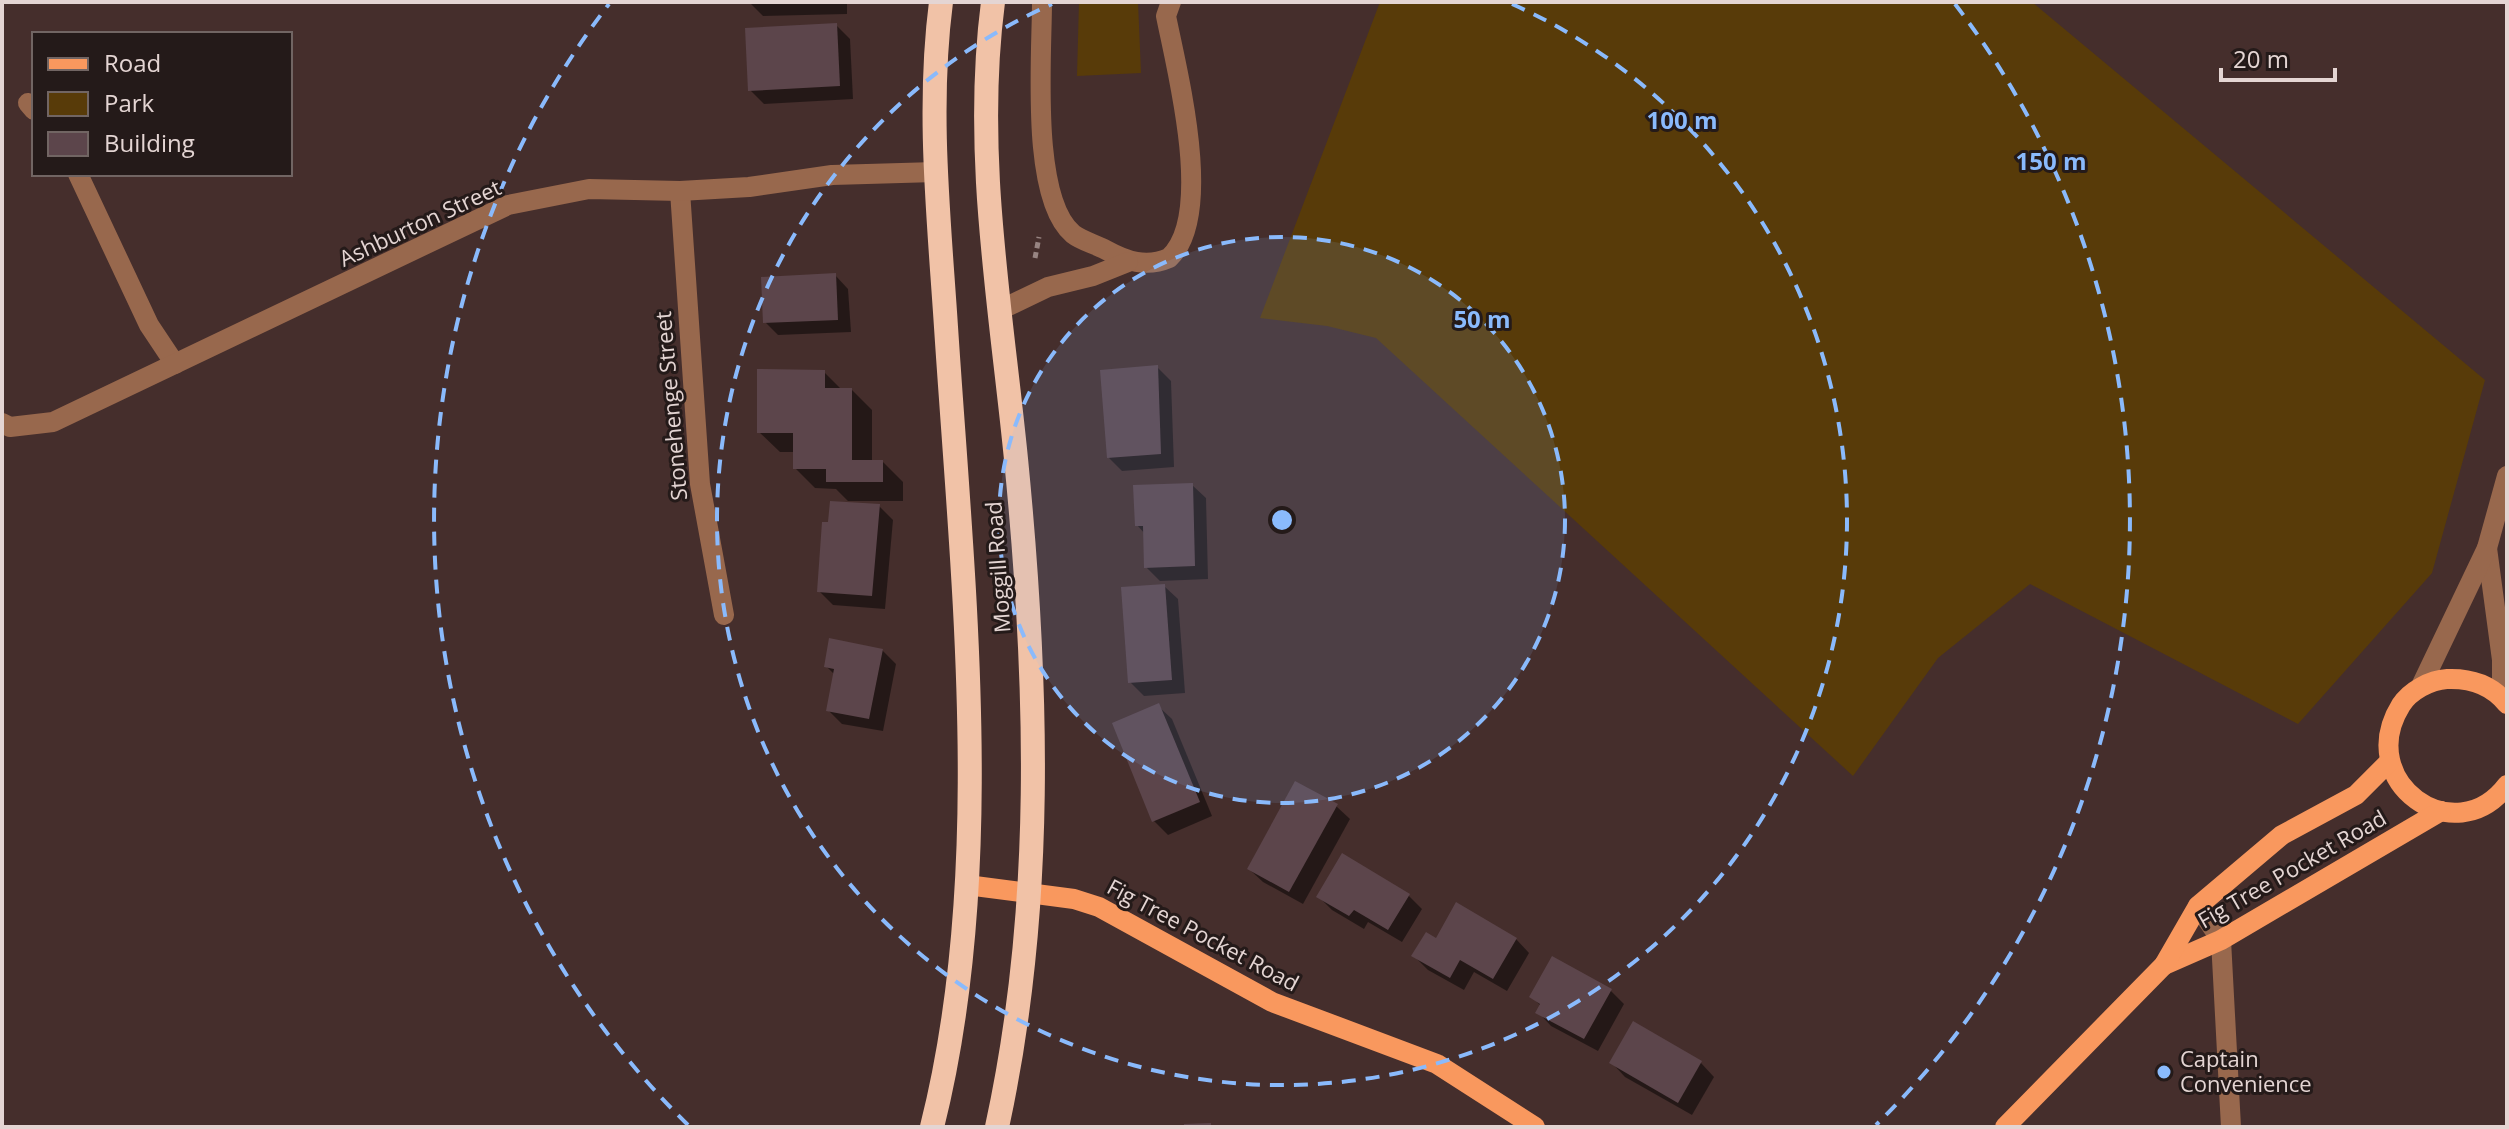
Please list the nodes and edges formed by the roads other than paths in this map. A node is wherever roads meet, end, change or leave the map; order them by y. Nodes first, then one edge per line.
1 (941, 2) edge
2 (993, 2) edge
3 (1042, 2) edge
4 (1171, 2) edge
5 (936, 172) junction
6 (79, 176) edge
7 (680, 191) junction
8 (1128, 262) junction
9 (1000, 310) junction
10 (175, 364) junction
11 (2, 423) edge
12 (2507, 476) edge
13 (2487, 548) junction
14 (724, 615) dead end
15 (2421, 686) junction
16 (2504, 701) edge
17 (2389, 762) junction
18 (2507, 785) edge
19 (2507, 805) edge
20 (2482, 806) junction
21 (2441, 811) junction
22 (967, 885) junction
23 (1031, 893) junction
24 (2198, 906) junction
25 (2221, 940) junction
26 (2164, 965) junction
27 (932, 1127) edge
28 (997, 1127) edge
29 (1535, 1127) edge
30 (2005, 1127) edge
31 (2231, 1127) edge

1 - 5 highway, Moggill Road
2 - 9 highway, Moggill Road
3 - 8 street
4 - 8 street
5 - 7 street, Ashburton Street
5 - 22 highway, Moggill Road
6 - 10 street
7 - 10 street, Ashburton Street
7 - 14 street, Stonehenge Street
8 - 9 street
9 - 23 highway, Moggill Road
10 - 11 street, Ashburton Street
12 - 13 street
13 - 15 street
13 - 16 street
15 - 16 main road
15 - 17 main road
17 - 21 main road
17 - 24 main road, Fig Tree Pocket Road
18 - 20 main road
19 - 20 main road
20 - 21 main road
21 - 25 main road, Fig Tree Pocket Road
22 - 23 main road, Fig Tree Pocket Road
22 - 27 highway, Moggill Road
23 - 28 highway, Moggill Road
23 - 29 main road, Fig Tree Pocket Road
24 - 25 street
24 - 26 main road, Fig Tree Pocket Road
25 - 26 main road, Fig Tree Pocket Road
25 - 31 street
26 - 30 main road, Fig Tree Pocket Road

